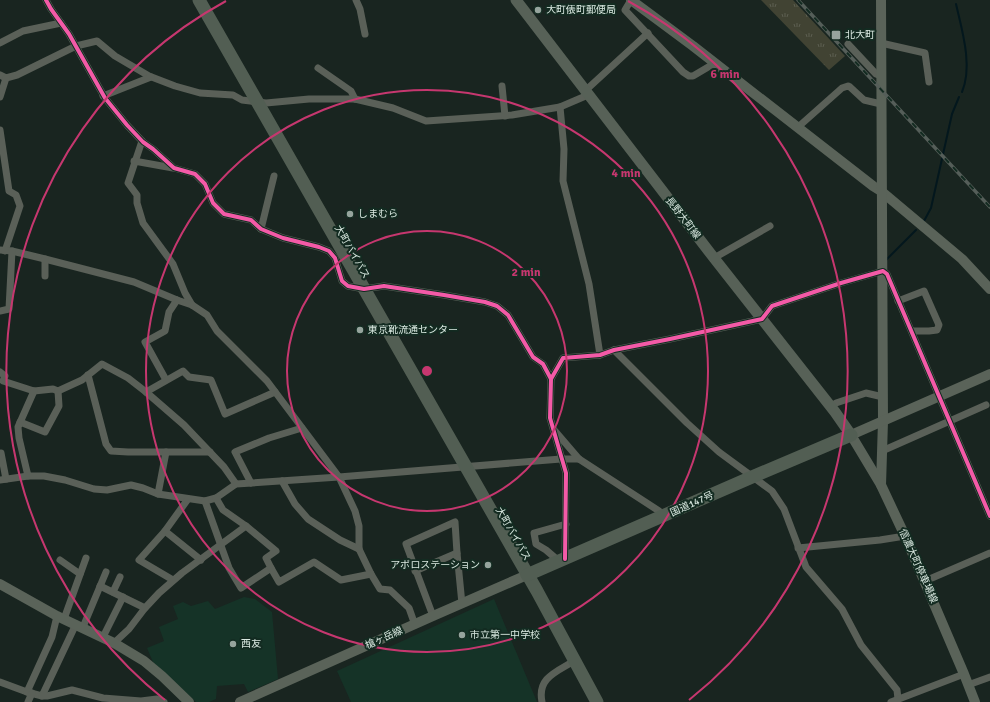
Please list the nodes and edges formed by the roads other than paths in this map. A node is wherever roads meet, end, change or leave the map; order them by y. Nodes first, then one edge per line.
1 (46, 0) edge
2 (199, 0) edge
3 (207, 0) edge
4 (356, 0) edge
5 (516, 0) edge
6 (631, 0) edge
7 (881, 0) edge
8 (61, 23) junction
9 (648, 33) junction
10 (365, 34) dead end
11 (0, 43) edge
12 (881, 43) junction
13 (848, 44) dead end
14 (76, 46) junction
15 (715, 63) junction
16 (318, 68) dead end
17 (3, 76) edge
18 (151, 76) junction
19 (881, 76) junction
20 (929, 82) dead end
21 (502, 86) dead end
22 (586, 93) junction
23 (103, 96) junction
24 (0, 97) edge
25 (355, 99) junction
26 (261, 102) junction
27 (881, 104) junction
28 (560, 107) junction
29 (505, 116) junction
30 (797, 128) junction
31 (0, 130) edge
32 (142, 141) junction
33 (134, 161) junction
34 (174, 168) junction
35 (274, 176) dead end
36 (881, 191) junction
37 (770, 226) dead end
38 (261, 229) junction
39 (6, 251) edge
40 (714, 258) junction
41 (44, 259) junction
42 (883, 271) junction
43 (45, 276) dead end
44 (368, 288) junction
45 (990, 289) edge
46 (177, 300) junction
47 (898, 301) junction
48 (192, 305) junction
49 (0, 311) edge
50 (762, 319) junction
51 (912, 331) junction
52 (614, 350) junction
53 (600, 355) junction
54 (0, 372) edge
55 (990, 374) edge
56 (88, 376) junction
57 (551, 379) junction
58 (2, 380) edge
59 (166, 380) junction
60 (34, 391) junction
61 (58, 391) junction
62 (146, 392) junction
63 (275, 392) junction
64 (940, 396) junction
65 (883, 397) junction
66 (836, 403) dead end
67 (986, 405) dead end
68 (883, 420) junction
69 (950, 421) junction
70 (20, 422) junction
71 (302, 428) junction
72 (554, 429) junction
73 (851, 436) junction
74 (882, 451) junction
75 (166, 452) junction
76 (210, 452) junction
77 (1, 453) dead end
78 (561, 458) junction
79 (579, 459) junction
80 (469, 467) junction
81 (28, 476) junction
82 (338, 477) junction
83 (752, 477) junction
84 (3, 479) edge
85 (282, 481) junction
86 (252, 483) junction
87 (236, 484) junction
88 (881, 485) junction
89 (158, 494) junction
90 (216, 498) junction
91 (188, 499) junction
92 (205, 501) junction
93 (664, 516) junction
94 (990, 516) edge
95 (566, 524) junction
96 (246, 526) junction
97 (165, 531) junction
98 (905, 536) junction
99 (220, 544) junction
100 (798, 548) junction
101 (359, 549) junction
102 (457, 552) junction
103 (990, 553) edge
104 (86, 558) dead end
105 (60, 560) dead end
106 (201, 560) junction
107 (563, 560) junction
108 (271, 568) junction
109 (415, 571) junction
110 (106, 572) dead end
111 (80, 574) junction
112 (371, 574) junction
113 (530, 574) junction
114 (120, 577) dead end
115 (173, 580) junction
116 (925, 581) junction
117 (0, 584) edge
118 (100, 586) junction
119 (113, 592) junction
120 (123, 597) junction
121 (462, 604) junction
122 (145, 608) junction
123 (433, 616) junction
124 (60, 618) junction
125 (415, 625) junction
126 (80, 626) junction
127 (103, 637) junction
128 (114, 643) junction
129 (574, 661) junction
130 (964, 674) junction
131 (990, 677) edge
132 (0, 682) edge
133 (968, 685) junction
134 (30, 692) junction
135 (42, 696) junction
136 (895, 700) edge
137 (28, 702) edge
138 (164, 702) edge
139 (189, 702) edge
140 (240, 702) edge
141 (542, 702) edge
142 (596, 702) edge
143 (604, 702) edge
144 (975, 702) edge

1 - 8 street
2 - 26 highway, 大町バイパス
3 - 26 highway, 大町バイパス
4 - 10 street
5 - 22 main road, 長野大町線
6 - 9 street
6 - 15 street
7 - 12 street
8 - 11 street
8 - 14 street
9 - 15 street
9 - 22 street
12 - 19 street
12 - 20 street
13 - 19 street
14 - 17 street
14 - 18 street
14 - 23 street
15 - 30 street
16 - 25 street
17 - 24 street
18 - 23 street
18 - 26 street
19 - 27 street
21 - 29 street
22 - 28 street
22 - 40 main road, 長野大町線
23 - 32 street
25 - 26 street
25 - 29 street
26 - 44 highway, 大町バイパス
27 - 30 street
27 - 36 street
28 - 29 street
28 - 53 street
30 - 36 street
31 - 39 street
32 - 33 street
32 - 34 street
33 - 34 street
33 - 48 street
34 - 38 street
35 - 38 street
36 - 42 street
36 - 45 street
37 - 40 street
38 - 44 street
39 - 41 street
39 - 49 street
40 - 50 main road, 長野大町線
41 - 43 street
41 - 46 street
42 - 47 street
42 - 50 street
42 - 65 street
44 - 57 street
44 - 80 highway, 大町バイパス
46 - 48 street
46 - 59 street
47 - 51 street
47 - 51 street
48 - 63 street
50 - 52 street
50 - 73 main road, 長野大町線
51 - 64 street
52 - 53 street
52 - 83 street
53 - 57 street
54 - 58 street
55 - 64 street
56 - 61 street
56 - 62 street
56 - 75 street
57 - 72 street
58 - 60 street
59 - 62 street
59 - 63 street
60 - 61 street
60 - 70 street
61 - 70 street
62 - 76 street
63 - 71 street
64 - 68 street
64 - 69 street
65 - 66 street
65 - 68 street
67 - 69 street
68 - 73 street
68 - 74 street
69 - 74 street
69 - 94 street
70 - 81 street
71 - 82 street
71 - 86 street
72 - 78 street
72 - 79 street
73 - 83 highway, 国道147号
73 - 88 street, 信濃大町停車場線
74 - 88 street
75 - 76 street
75 - 89 street
76 - 87 street
77 - 84 street
78 - 79 street
78 - 80 street
78 - 95 street
79 - 93 street
80 - 82 street
80 - 113 highway, 大町バイパス
81 - 84 street
81 - 89 street
82 - 85 street
82 - 101 street
83 - 93 highway, 国道147号
83 - 100 street
85 - 86 street
85 - 101 street
86 - 87 street
87 - 90 street
88 - 98 street, 信濃大町停車場線
89 - 91 street
90 - 92 street
90 - 96 street
91 - 92 street
91 - 97 street
92 - 99 street
93 - 107 highway, 国道147号
95 - 107 street
95 - 107 street
96 - 99 street
96 - 108 street
97 - 106 street
97 - 115 street
98 - 100 street
98 - 116 street, 信濃大町停車場線
99 - 106 street
99 - 108 street
100 - 136 street
101 - 112 street
102 - 109 street
102 - 109 street
102 - 121 street
103 - 116 street
104 - 111 street
105 - 111 street
106 - 115 street
107 - 113 highway, 国道147号
108 - 112 street
109 - 123 street
110 - 118 street
111 - 124 street
112 - 125 street
113 - 121 street, 槍ヶ岳線
113 - 129 highway
113 - 143 highway
114 - 119 street
115 - 122 street
116 - 130 street, 信濃大町停車場線
117 - 124 street
118 - 119 street
118 - 126 street
119 - 120 street
120 - 122 street
120 - 127 street
121 - 123 street, 槍ヶ岳線
122 - 128 street
123 - 125 street, 槍ヶ岳線
124 - 126 street
124 - 134 street
125 - 140 street, 槍ヶ岳線
126 - 127 street
126 - 135 street
127 - 128 street
128 - 139 street
129 - 141 street
129 - 142 highway
130 - 133 street, 信濃大町停車場線
130 - 136 street
131 - 133 street
132 - 134 street
133 - 144 street, 信濃大町停車場線
134 - 135 street
134 - 137 street
135 - 138 street

